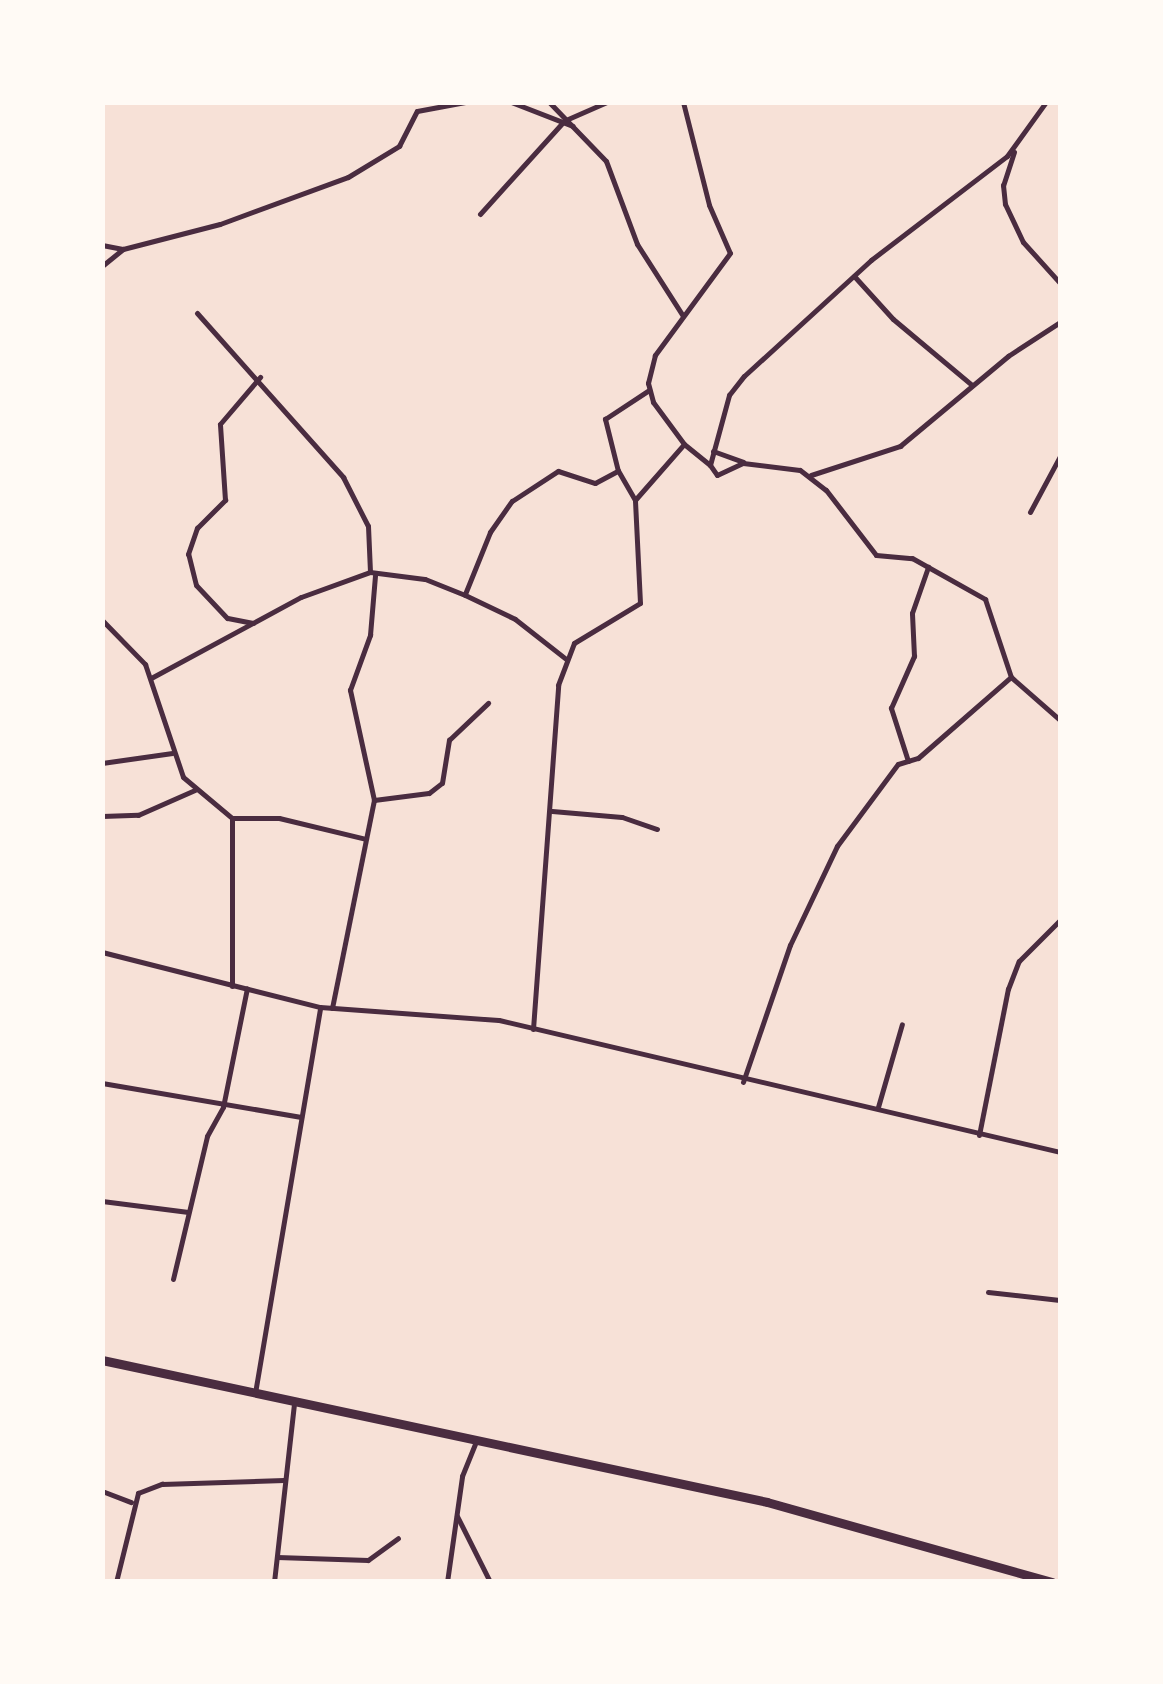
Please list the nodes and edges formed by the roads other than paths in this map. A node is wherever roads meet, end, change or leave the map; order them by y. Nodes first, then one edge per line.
1 (465, 102) edge
2 (511, 102) edge
3 (549, 102) edge
4 (607, 102) edge
5 (683, 102) edge
6 (1046, 102) edge
7 (565, 120) junction
8 (1016, 146) junction
9 (480, 214) dead end
10 (102, 246) edge
11 (123, 249) junction
12 (102, 266) edge
13 (854, 276) junction
14 (1060, 282) edge
15 (198, 313) dead end
16 (683, 316) junction
17 (1060, 322) edge
18 (260, 376) junction
19 (972, 385) junction
20 (649, 390) junction
21 (684, 444) junction
22 (714, 451) junction
23 (1060, 456) edge
24 (746, 463) junction
25 (710, 466) junction
26 (618, 471) junction
27 (809, 476) junction
28 (635, 500) junction
29 (1030, 512) dead end
30 (928, 567) junction
31 (372, 573) junction
32 (465, 595) junction
33 (102, 620) edge
34 (253, 623) junction
35 (566, 659) junction
36 (1010, 677) junction
37 (151, 678) junction
38 (488, 704) dead end
39 (1060, 720) edge
40 (172, 753) junction
41 (908, 761) junction
42 (102, 763) edge
43 (195, 790) junction
44 (374, 800) junction
45 (552, 811) junction
46 (102, 816) edge
47 (232, 818) junction
48 (657, 830) dead end
49 (366, 838) junction
50 (1060, 920) edge
51 (102, 952) edge
52 (232, 986) junction
53 (246, 988) junction
54 (320, 1006) junction
55 (332, 1008) junction
56 (902, 1024) dead end
57 (534, 1028) junction
58 (744, 1082) junction
59 (102, 1083) edge
60 (223, 1107) junction
61 (877, 1108) junction
62 (303, 1117) junction
63 (979, 1135) junction
64 (1060, 1152) edge
65 (102, 1201) edge
66 (189, 1212) junction
67 (173, 1279) dead end
68 (988, 1292) dead end
69 (1060, 1300) edge
70 (102, 1360) edge
71 (254, 1392) junction
72 (294, 1400) junction
73 (477, 1439) junction
74 (284, 1480) junction
75 (102, 1491) edge
76 (131, 1502) junction
77 (456, 1514) junction
78 (398, 1538) dead end
79 (278, 1556) junction
80 (116, 1582) edge
81 (274, 1582) edge
82 (448, 1582) edge
83 (490, 1582) edge
84 (1052, 1582) edge

1 - 11 street
2 - 7 street
3 - 7 street
4 - 7 street
5 - 16 street
6 - 8 street
7 - 9 street
7 - 16 street
8 - 13 street
8 - 14 street
10 - 11 street
11 - 12 street
13 - 19 street
13 - 22 street
15 - 18 street
16 - 20 street
17 - 19 street
18 - 31 street
18 - 34 street
19 - 27 street
20 - 21 street
20 - 26 street
21 - 25 street
21 - 28 street
22 - 24 street
22 - 25 street
23 - 29 street
24 - 25 street
24 - 27 street
26 - 28 street
26 - 32 street
27 - 30 street
28 - 35 street
30 - 36 street
30 - 41 street
31 - 32 street
31 - 34 street
31 - 44 street
32 - 35 street
33 - 37 street
34 - 37 street
35 - 45 street
36 - 39 street
36 - 41 street
37 - 40 street
38 - 44 street
40 - 42 street
40 - 43 street
41 - 58 street
43 - 46 street
43 - 47 street
44 - 49 street
45 - 48 street
45 - 57 street
47 - 49 street
47 - 52 street
49 - 55 street
50 - 63 street
51 - 52 street
52 - 53 street
53 - 54 street
53 - 60 street
54 - 55 street
54 - 62 street
55 - 57 street
56 - 61 street
57 - 58 street
58 - 61 street
59 - 60 street
60 - 62 street
60 - 66 street
61 - 63 street
62 - 71 street
63 - 64 street
65 - 66 street
66 - 67 street
68 - 69 street
70 - 71 main road
71 - 72 main road
72 - 73 main road
72 - 74 street
73 - 77 street
73 - 84 main road
74 - 76 street
74 - 79 street
75 - 76 street
76 - 80 street
77 - 82 street
77 - 83 street
78 - 79 street
79 - 81 street

